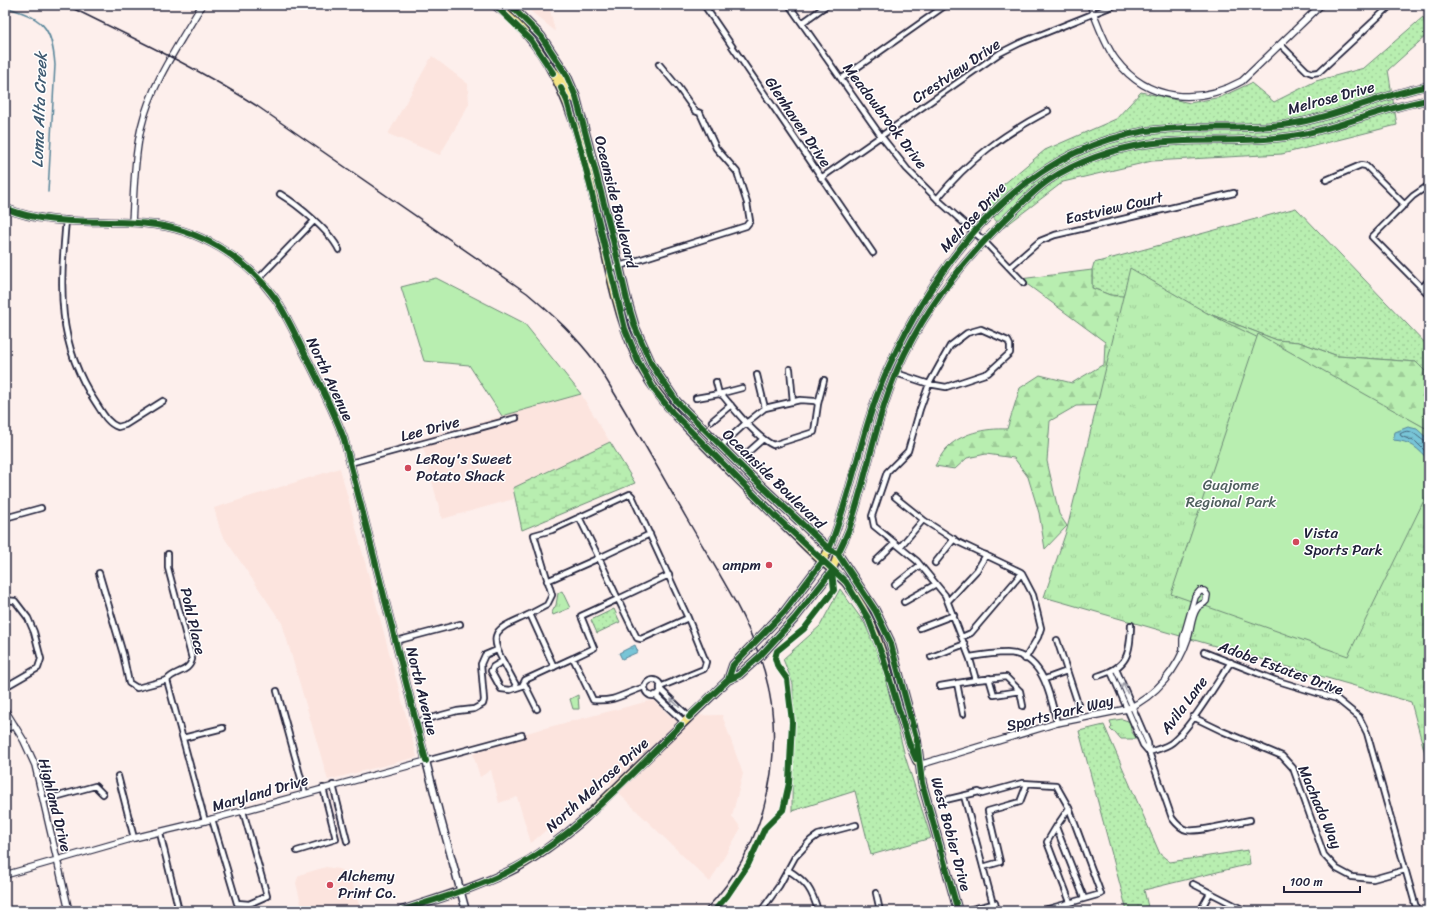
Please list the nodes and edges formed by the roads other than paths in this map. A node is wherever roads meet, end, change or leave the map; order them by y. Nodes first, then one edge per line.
1 (202, 5) edge
2 (495, 5) edge
3 (510, 5) edge
4 (704, 5) edge
5 (789, 5) edge
6 (827, 5) edge
7 (946, 5) edge
8 (1090, 5) edge
9 (1115, 5) edge
10 (1321, 5) edge
11 (1391, 5) edge
12 (1094, 13) junction
13 (802, 23) junction
14 (1281, 45) junction
15 (659, 64) dead end
16 (551, 68) junction
17 (841, 79) junction
18 (1429, 86) edge
19 (577, 100) junction
20 (1429, 100) edge
21 (1048, 111) dead end
22 (881, 136) junction
23 (821, 178) junction
24 (1326, 180) dead end
25 (1429, 185) edge
26 (1234, 193) dead end
27 (280, 194) dead end
28 (937, 199) junction
29 (1405, 205) junction
30 (5, 208) edge
31 (66, 220) junction
32 (314, 221) junction
33 (132, 223) junction
34 (974, 231) junction
35 (983, 240) junction
36 (339, 250) dead end
37 (873, 253) dead end
38 (618, 267) junction
39 (1010, 267) junction
40 (610, 269) junction
41 (258, 279) junction
42 (1429, 280) edge
43 (1024, 283) dead end
44 (1422, 288) junction
45 (1429, 295) edge
46 (790, 369) dead end
47 (896, 373) junction
48 (757, 375) dead end
49 (824, 380) dead end
50 (716, 382) dead end
51 (930, 384) junction
52 (742, 388) dead end
53 (719, 394) junction
54 (696, 398) dead end
55 (163, 401) dead end
56 (793, 402) junction
57 (818, 404) junction
58 (731, 405) junction
59 (765, 408) junction
60 (516, 418) dead end
61 (712, 421) dead end
62 (747, 422) junction
63 (763, 439) junction
64 (721, 446) junction
65 (708, 448) junction
66 (746, 454) dead end
67 (350, 463) junction
68 (751, 476) junction
69 (896, 497) dead end
70 (41, 508) dead end
71 (579, 517) junction
72 (5, 518) edge
73 (923, 520) junction
74 (650, 534) junction
75 (954, 540) junction
76 (895, 543) junction
77 (900, 547) junction
78 (829, 549) junction
79 (168, 554) dead end
80 (838, 554) junction
81 (986, 555) junction
82 (598, 558) junction
83 (876, 561) dead end
84 (822, 562) junction
85 (935, 563) dead end
86 (920, 565) junction
87 (832, 571) junction
88 (99, 573) dead end
89 (1022, 573) junction
90 (669, 575) junction
91 (547, 581) junction
92 (936, 584) junction
93 (895, 585) dead end
94 (618, 599) junction
95 (5, 600) edge
96 (904, 602) dead end
97 (948, 602) junction
98 (530, 614) junction
99 (954, 615) junction
100 (688, 618) junction
101 (460, 624) dead end
102 (1131, 625) dead end
103 (920, 628) dead end
104 (962, 637) junction
105 (1057, 640) dead end
106 (396, 641) junction
107 (965, 644) junction
108 (497, 650) junction
109 (1183, 650) junction
110 (1204, 652) dead end
111 (931, 657) dead end
112 (970, 657) junction
113 (573, 658) junction
114 (1025, 659) junction
115 (503, 661) junction
116 (1231, 662) junction
117 (554, 667) junction
118 (1116, 669) junction
119 (1067, 671) junction
120 (1111, 672) junction
121 (1098, 676) dead end
122 (989, 678) junction
123 (1045, 679) junction
124 (167, 680) junction
125 (728, 680) junction
126 (976, 680) junction
127 (524, 683) junction
128 (957, 683) junction
129 (940, 686) dead end
130 (5, 687) edge
131 (517, 687) junction
132 (645, 687) junction
133 (660, 688) junction
134 (277, 691) dead end
135 (1020, 691) junction
136 (656, 695) junction
137 (1078, 704) dead end
138 (1023, 706) dead end
139 (1133, 706) junction
140 (537, 708) dead end
141 (1127, 709) junction
142 (5, 710) edge
143 (963, 714) dead end
144 (1194, 717) junction
145 (687, 720) junction
146 (416, 722) junction
147 (1057, 724) junction
148 (15, 726) junction
149 (223, 728) dead end
150 (5, 729) edge
151 (522, 735) dead end
152 (183, 738) junction
153 (1149, 752) junction
154 (426, 761) junction
155 (919, 765) junction
156 (118, 776) dead end
157 (1027, 784) junction
158 (333, 785) junction
159 (323, 788) junction
160 (305, 793) junction
161 (103, 794) dead end
162 (964, 796) junction
163 (44, 800) junction
164 (945, 800) dead end
165 (1069, 808) junction
166 (243, 811) junction
167 (212, 819) junction
168 (1250, 820) dead end
169 (205, 821) junction
170 (856, 825) dead end
171 (1056, 828) junction
172 (160, 833) junction
173 (134, 838) junction
174 (348, 841) dead end
175 (297, 851) dead end
176 (56, 859) junction
177 (983, 867) junction
178 (788, 870) junction
179 (1405, 870) junction
180 (5, 875) edge
181 (1193, 884) dead end
182 (460, 890) junction
183 (876, 893) dead end
184 (1210, 893) junction
185 (1084, 898) junction
186 (1070, 902) junction
187 (993, 904) junction
188 (69, 911) edge
189 (179, 911) edge
190 (401, 911) edge
191 (466, 911) edge
192 (761, 911) edge
193 (818, 911) edge
194 (880, 911) edge
195 (958, 911) edge
196 (964, 911) edge
197 (998, 911) edge
198 (1041, 911) edge
199 (1200, 911) edge
200 (1246, 911) edge
201 (1417, 911) edge

1 - 33 street
2 - 16 main road, Oceanside Boulevard
3 - 19 main road, Oceanside Boulevard
4 - 23 street, Glenhaven Drive
5 - 13 street, Meadowbrook Drive
6 - 13 street
7 - 17 street
8 - 12 street
9 - 12 street, Crestview Drive
10 - 14 street
11 - 14 street
12 - 14 street
12 - 22 street, Crestview Drive
13 - 17 street, Meadowbrook Drive
15 - 38 street
16 - 19 main road
16 - 40 main road, Oceanside Boulevard
17 - 22 street, Meadowbrook Drive
18 - 34 main road, Melrose Drive
19 - 38 main road, Oceanside Boulevard
20 - 35 main road, Melrose Drive
21 - 28 street
22 - 23 street, Crestview Drive
22 - 28 street, Meadowbrook Drive
23 - 37 street, Glenhaven Drive
24 - 29 street
25 - 29 street
26 - 39 street, Eastview Court
27 - 32 street
28 - 34 street, Meadowbrook Drive
29 - 44 street
30 - 31 main road, North Avenue
31 - 33 main road, North Avenue
31 - 55 street
32 - 36 street
32 - 41 street
33 - 41 main road, North Avenue
34 - 35 street, Meadowbrook Drive
34 - 78 main road, Melrose Drive
35 - 39 street, Meadowbrook Drive
35 - 47 main road, Melrose Drive
38 - 40 street
38 - 64 main road, Oceanside Boulevard
39 - 43 street, Meadowbrook Drive
40 - 65 main road, Oceanside Boulevard
41 - 67 main road, North Avenue
42 - 44 street
44 - 45 street
46 - 56 street
47 - 51 street
47 - 80 main road, Melrose Drive
48 - 59 street
49 - 57 street
50 - 53 street
51 - 51 street
51 - 76 street
52 - 53 street
53 - 54 street
53 - 58 street
56 - 57 street
56 - 59 street
57 - 63 street
58 - 61 street
58 - 62 street
59 - 62 street
60 - 67 street, Lee Drive
62 - 63 street
62 - 64 street
63 - 66 street
64 - 68 main road, Oceanside Boulevard
65 - 68 main road
65 - 84 main road, Oceanside Boulevard
67 - 106 main road, North Avenue
68 - 78 main road, Oceanside Boulevard
69 - 73 street
70 - 72 street
71 - 74 street
71 - 82 street
71 - 91 street
73 - 75 street
73 - 77 street
74 - 82 street
74 - 90 street
75 - 81 street
75 - 85 street
76 - 77 street
76 - 83 street
77 - 86 street
78 - 80 main road, Oceanside Boulevard
78 - 84 main road, Melrose Drive
79 - 124 street, Pohl Place
80 - 87 main road, Melrose Drive
80 - 155 main road, Oceanside Boulevard
81 - 89 street
81 - 97 street
82 - 91 street
82 - 94 street
84 - 87 main road, Oceanside Boulevard
84 - 125 main road, North Melrose Drive
86 - 92 street
86 - 93 street
87 - 125 main road, North Melrose Drive
87 - 155 main road, Oceanside Boulevard
88 - 124 street, Pohl Place
89 - 104 street
89 - 114 street
90 - 94 street
90 - 100 street
91 - 98 street
92 - 96 street
92 - 97 street
94 - 100 street
94 - 113 street
95 - 130 street
97 - 99 street
98 - 108 street
98 - 117 street
99 - 103 street
99 - 104 street
100 - 133 street
101 - 106 street
102 - 118 street
104 - 107 street
105 - 119 street
106 - 146 main road, North Avenue
107 - 111 street
107 - 112 street
108 - 115 street
108 - 146 street
109 - 109 street, Sports Park Way
109 - 139 street, Sports Park Way
110 - 116 street, Adobe Estates Drive
112 - 114 street
112 - 126 street
113 - 117 street
113 - 132 street
114 - 123 street
115 - 131 street
115 - 131 street
116 - 144 street, Avila Lane
116 - 179 street, Adobe Estates Drive
117 - 127 street
118 - 120 street
139 -> 118 street
119 - 123 street
119 - 137 street
120 - 121 street
120 - 141 street
122 - 126 street
122 - 135 street
122 - 135 street
123 - 147 street
124 - 152 street
125 - 145 main road, North Melrose Drive
126 - 128 street
127 - 131 street
127 - 140 street
128 - 129 street
128 - 143 street
132 - 133 street
132 - 136 street
133 - 136 street
145 -> 133 street
134 - 160 street
135 - 138 street
136 - 145 street
139 - 141 street, Sports Park Way
139 - 153 street
141 - 147 street, Sports Park Way
141 - 153 street
142 - 148 street, Highland Drive
144 - 153 street, Avila Lane
144 - 179 street, Machado Way
145 - 182 main road, North Melrose Drive
146 - 154 main road, North Avenue
147 - 155 street, Sports Park Way
148 - 150 street
148 - 163 street, Highland Drive
149 - 152 street
151 - 154 street, Maryland Drive
152 - 169 street
153 - 168 street
154 - 158 street, Maryland Drive
154 - 182 main road, North Avenue
155 - 195 main road, West Bobier Drive
156 - 173 street
157 - 162 street
157 - 165 street
157 - 177 street
158 - 159 street, Maryland Drive
158 - 174 street
159 - 160 street, Maryland Drive
159 - 175 street
160 - 166 street, Maryland Drive
161 - 163 street
162 - 164 street
162 - 177 street
163 - 176 street, Highland Drive
165 - 171 street
165 - 185 street
166 - 167 street, Maryland Drive
166 - 167 street
167 - 169 street, Maryland Drive
169 - 172 street, Maryland Drive
170 - 178 street
171 - 185 street
171 - 186 street
172 - 173 street, Maryland Drive
172 - 189 street
173 - 176 street, Maryland Drive
176 - 180 street, Maryland Drive
176 - 188 street, Highland Drive
177 - 187 street
178 - 192 street
178 - 193 street
179 - 201 street, Adobe Estates Drive
181 - 184 street
182 - 190 main road, North Melrose Drive
182 - 191 main road, North Avenue
183 - 194 street
184 - 199 street
184 - 200 street
185 - 186 street
186 - 198 street
187 - 196 street
187 - 197 street

